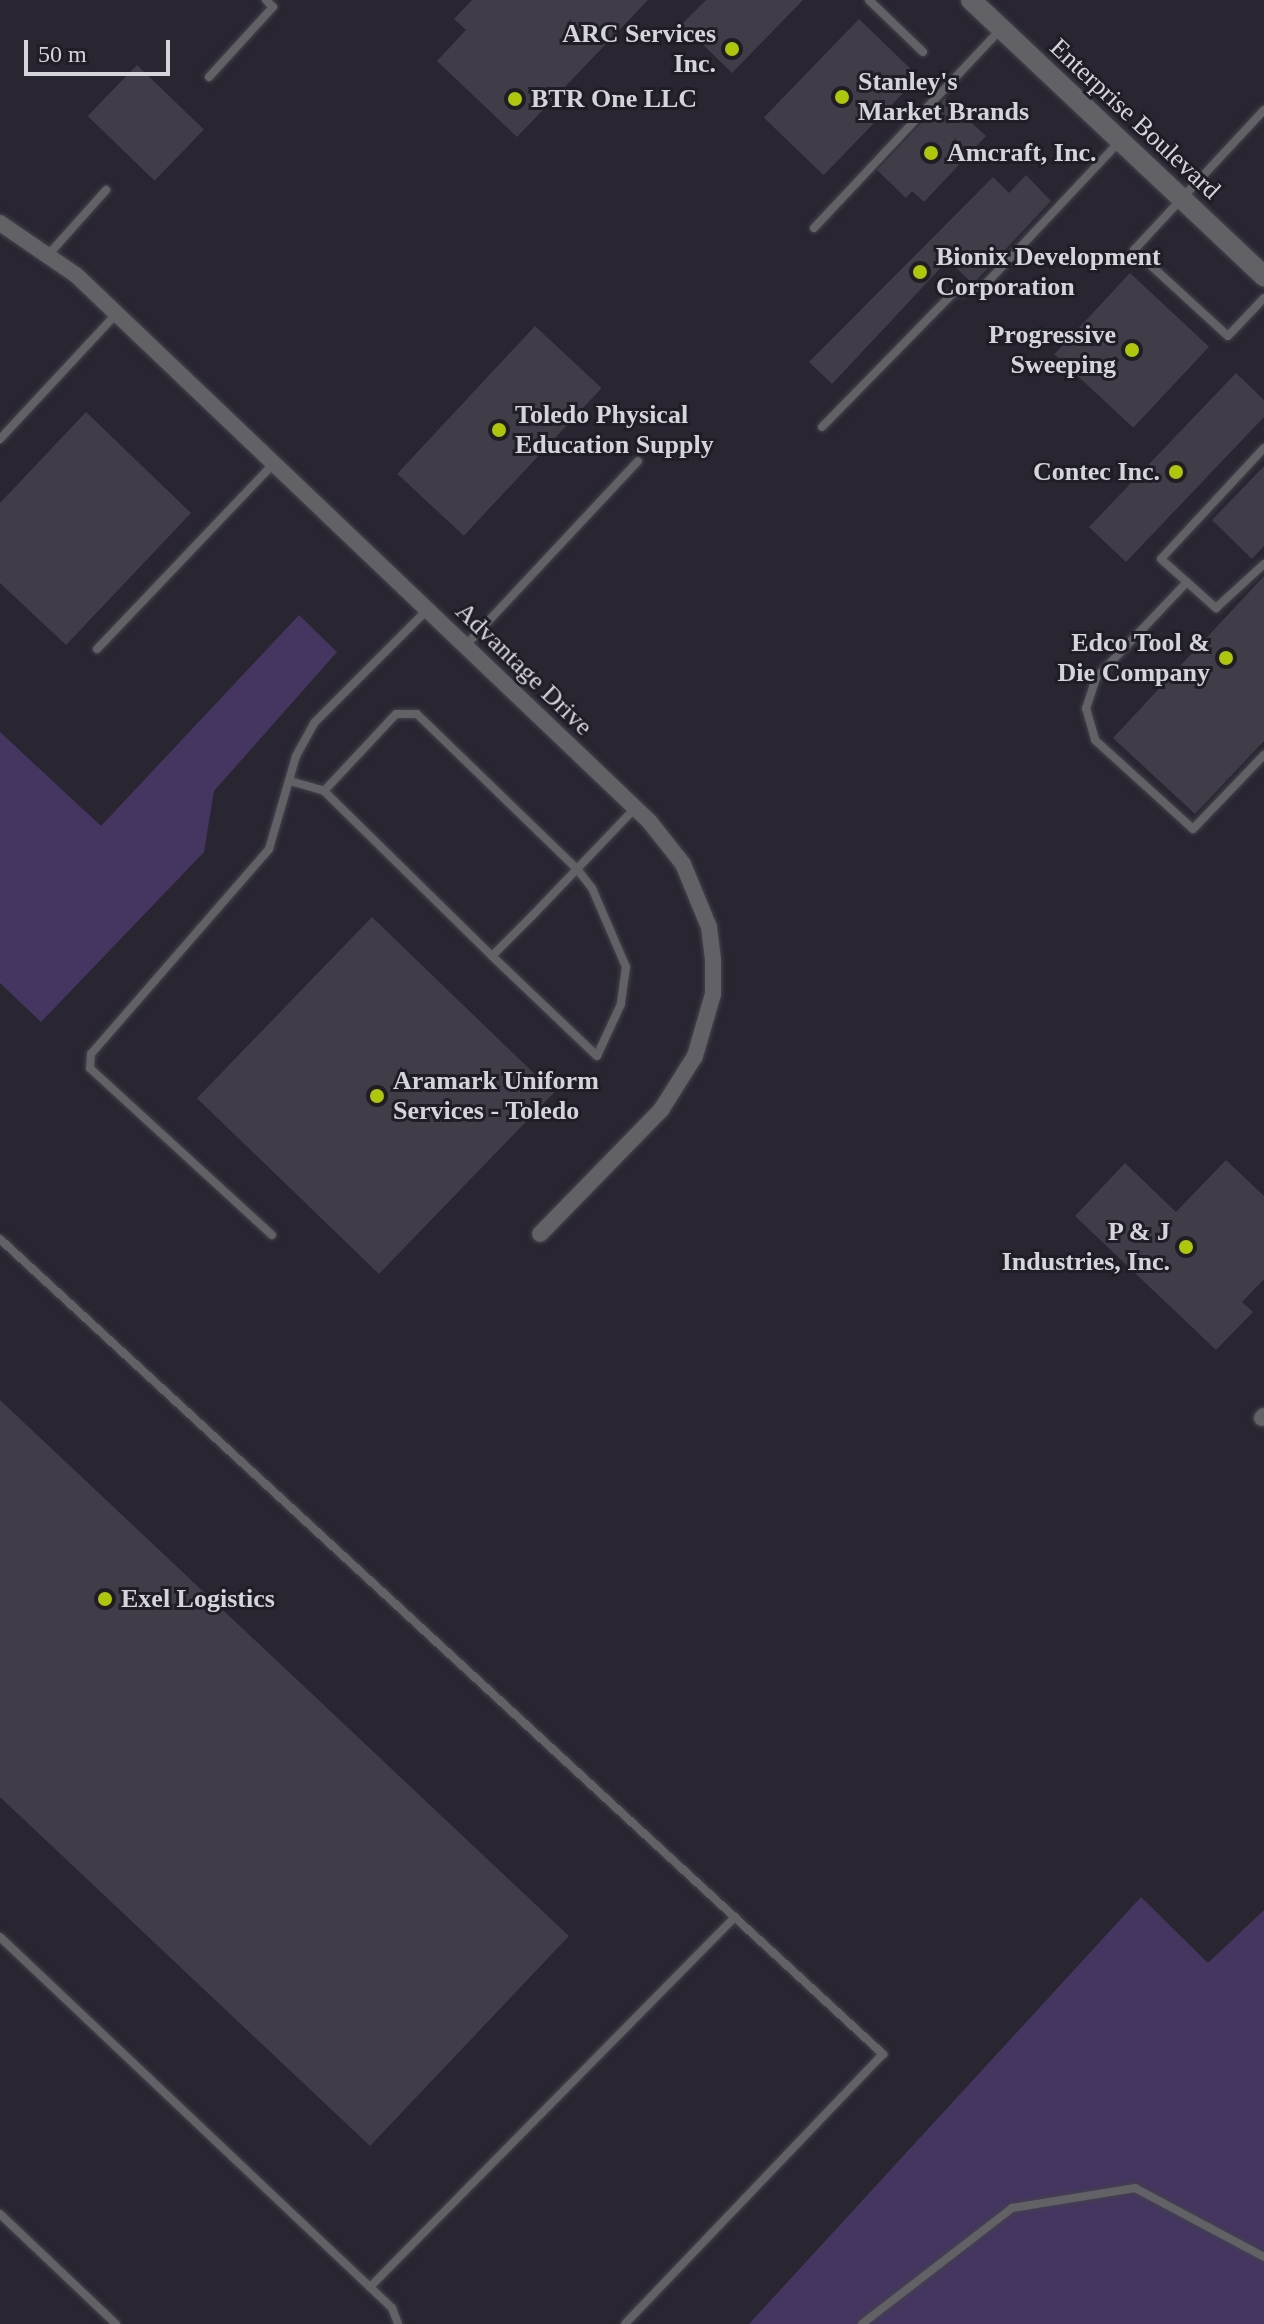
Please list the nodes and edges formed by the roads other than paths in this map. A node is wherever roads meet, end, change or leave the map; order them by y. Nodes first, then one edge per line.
1 (266, 0) edge
2 (869, 0) edge
3 (971, 0) edge
4 (1001, 28) junction
5 (923, 52) dead end
6 (209, 77) dead end
7 (1264, 110) edge
8 (1120, 140) junction
9 (106, 190) dead end
10 (1182, 198) junction
11 (0, 223) edge
12 (814, 228) dead end
13 (49, 254) junction
14 (1264, 276) edge
15 (1264, 298) edge
16 (117, 314) junction
17 (822, 427) dead end
18 (0, 439) edge
19 (1264, 448) edge
20 (638, 461) dead end
21 (273, 463) junction
22 (1264, 564) edge
23 (1187, 582) junction
24 (427, 610) junction
25 (465, 646) junction
26 (97, 649) dead end
27 (1264, 755) edge
28 (290, 781) junction
29 (324, 791) junction
30 (635, 808) junction
31 (577, 869) junction
32 (492, 956) junction
33 (540, 1234) dead end
34 (272, 1235) dead end
35 (0, 1239) edge
36 (735, 1917) junction
37 (0, 1937) edge
38 (0, 2214) edge
39 (1264, 2257) edge
40 (370, 2287) junction
41 (116, 2324) edge
42 (398, 2324) edge
43 (625, 2324) edge
44 (862, 2324) edge

1 - 6 lane
2 - 5 lane
3 - 4 street, Enterprise Boulevard
4 - 8 street, Enterprise Boulevard
4 - 12 lane
7 - 10 lane
8 - 10 street, Enterprise Boulevard
8 - 17 lane
9 - 13 lane
10 - 14 street, Enterprise Boulevard
10 - 15 lane
11 - 13 street, Advantage Drive
13 - 16 street, Advantage Drive
16 - 18 lane
16 - 21 street, Advantage Drive
19 - 23 lane
20 - 25 lane
21 - 24 street, Advantage Drive
21 - 26 lane
22 - 23 lane
23 - 27 lane
24 - 25 street, Advantage Drive
24 - 28 lane
25 - 30 street, Advantage Drive
28 - 29 lane
28 - 34 lane
29 - 31 lane
29 - 32 lane
30 - 31 lane
30 - 33 street, Advantage Drive
31 - 32 lane
31 - 32 lane
35 - 36 lane
36 - 40 lane
36 - 43 lane
37 - 40 lane
38 - 41 lane
39 - 44 lane
40 - 42 lane

